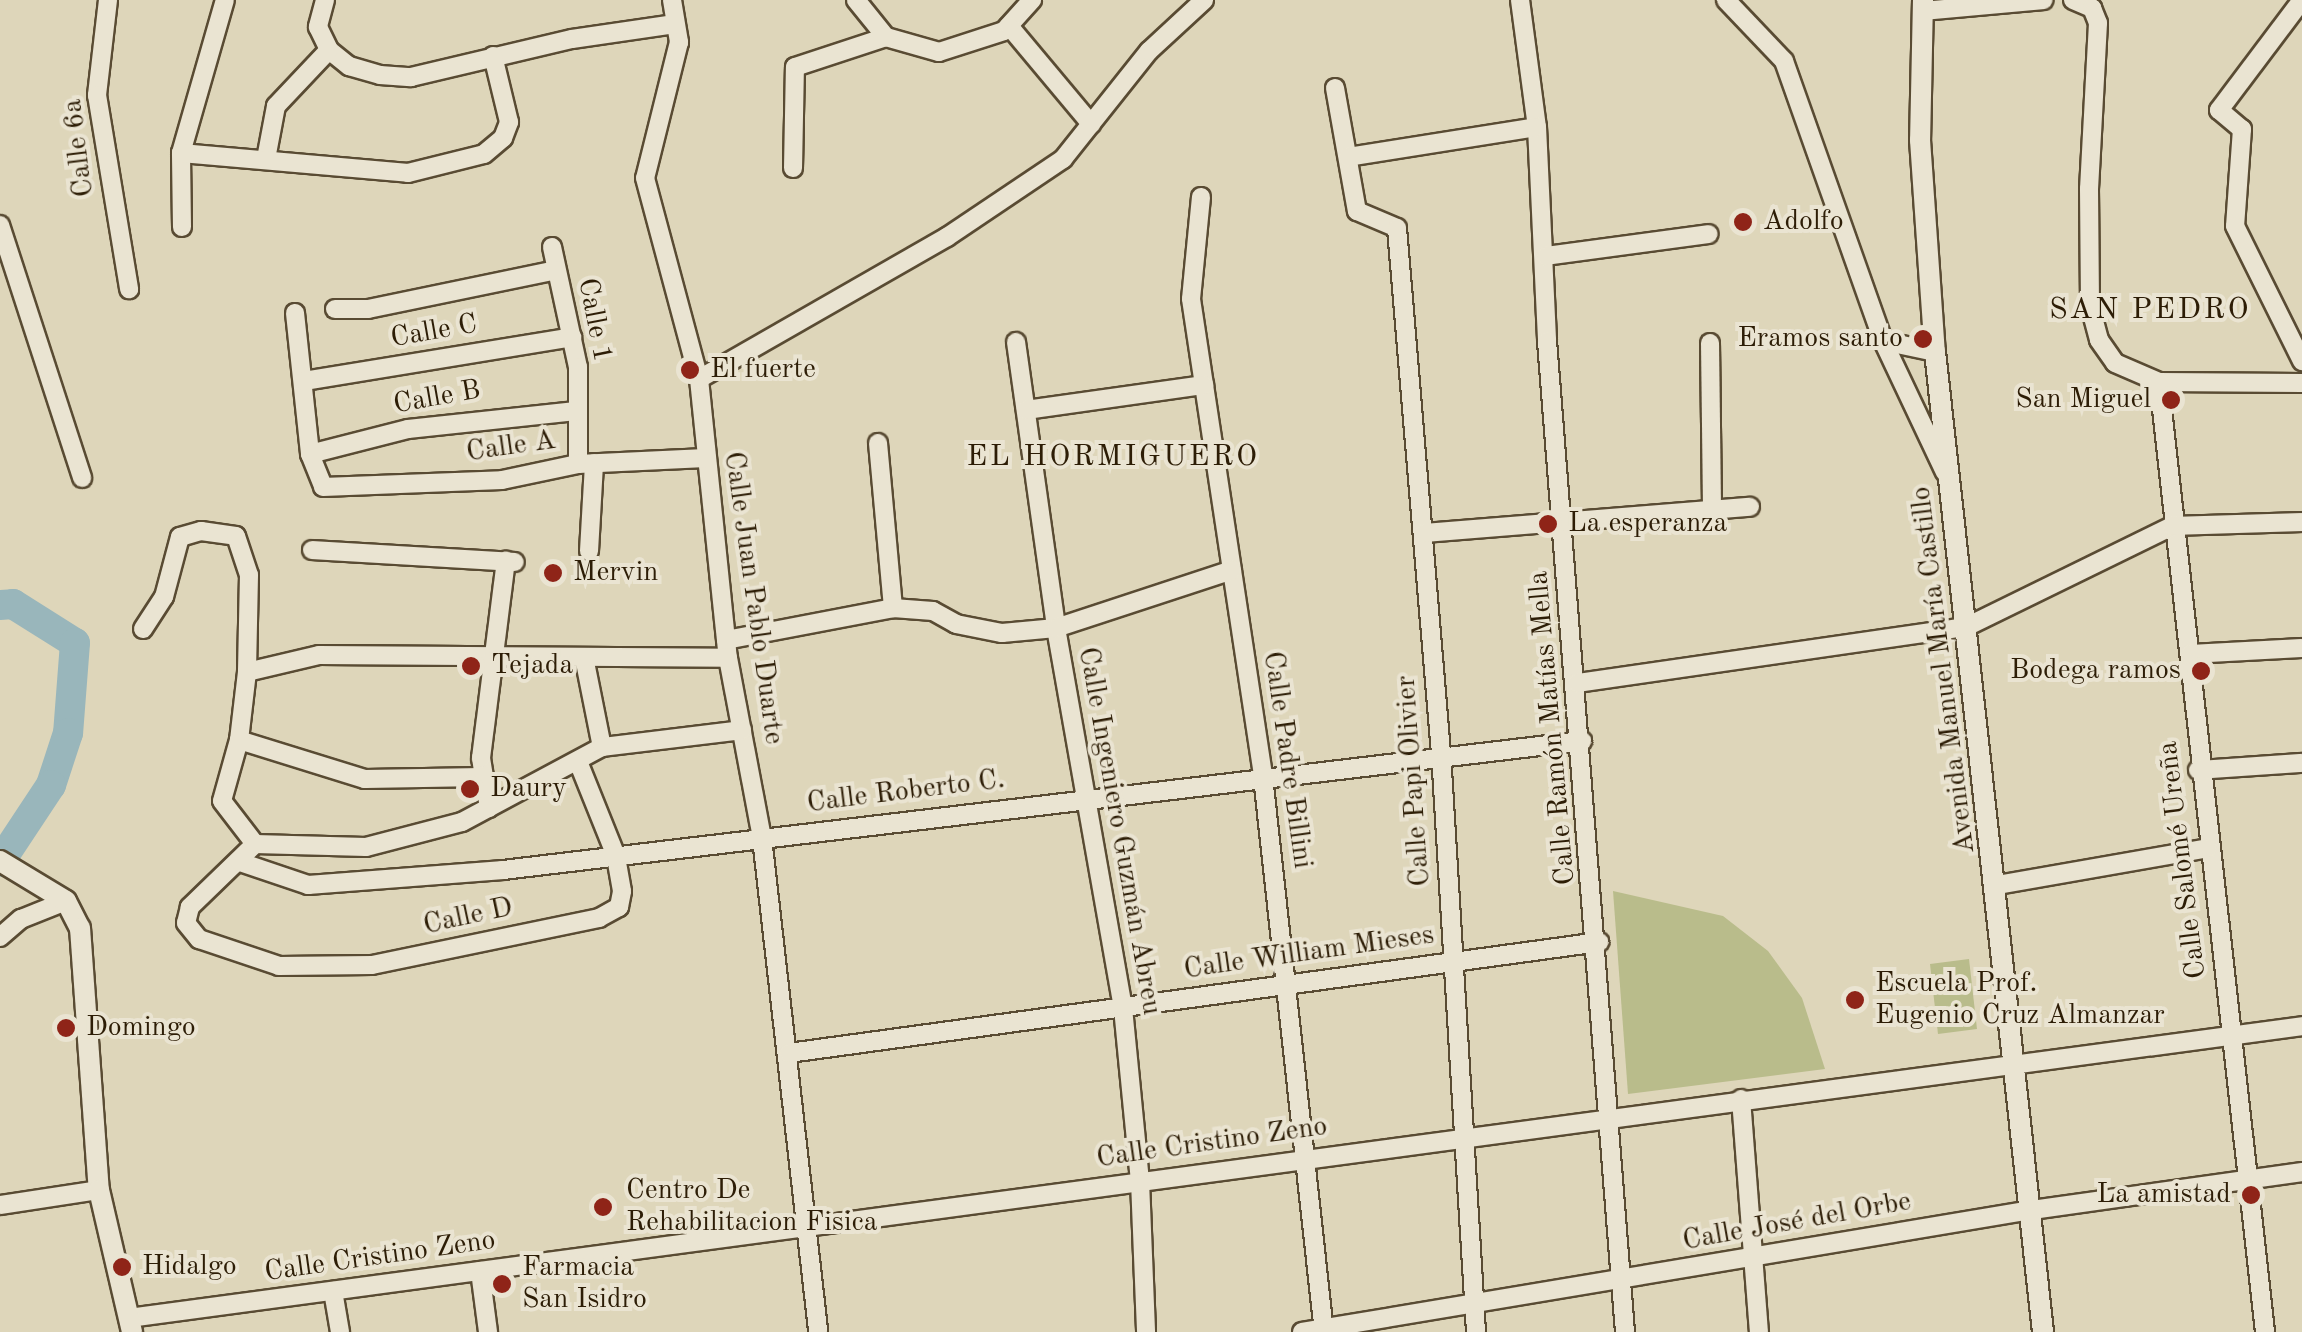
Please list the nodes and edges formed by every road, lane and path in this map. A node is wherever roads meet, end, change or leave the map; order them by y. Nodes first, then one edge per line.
1 (108, 0) edge
2 (224, 0) edge
3 (324, 0) edge
4 (672, 0) edge
5 (856, 0) edge
6 (1032, 0) edge
7 (1204, 0) edge
8 (1520, 0) edge
9 (1726, 0) edge
10 (2044, 0) edge
11 (2073, 0) edge
12 (2302, 0) edge
13 (1923, 6) edge
14 (2286, 17) junction
15 (676, 24) junction
16 (1008, 26) junction
17 (2302, 31) edge
18 (886, 37) junction
19 (328, 50) junction
20 (492, 56) junction
21 (1335, 88) dead end
22 (1091, 124) junction
23 (1537, 127) junction
24 (181, 152) junction
25 (1348, 157) junction
26 (266, 159) junction
27 (793, 168) dead end
28 (1201, 197) dead end
29 (0, 225) edge
30 (182, 227) dead end
31 (1709, 234) dead end
32 (552, 247) dead end
33 (1546, 256) junction
34 (556, 270) junction
35 (129, 289) dead end
36 (335, 309) dead end
37 (295, 313) dead end
38 (572, 337) junction
39 (1883, 341) junction
40 (1016, 342) dead end
41 (1710, 343) dead end
42 (1935, 352) junction
43 (2302, 361) edge
44 (698, 379) junction
45 (304, 381) junction
46 (2159, 382) junction
47 (2302, 383) edge
48 (1204, 385) junction
49 (1026, 410) junction
50 (576, 411) junction
51 (878, 443) dead end
52 (310, 454) junction
53 (706, 458) junction
54 (586, 464) junction
55 (82, 478) dead end
56 (1949, 480) junction
57 (1750, 507) dead end
58 (1712, 510) junction
59 (1563, 522) junction
60 (2302, 522) edge
61 (2172, 526) junction
62 (1424, 532) junction
63 (312, 550) dead end
64 (589, 551) dead end
65 (1232, 570) junction
66 (893, 608) junction
67 (1966, 627) junction
68 (1056, 628) junction
69 (143, 629) dead end
70 (2302, 648) edge
71 (727, 649) junction
72 (2190, 654) junction
73 (584, 657) junction
74 (496, 660) junction
75 (247, 672) junction
76 (1577, 683) junction
77 (742, 730) junction
78 (239, 740) junction
79 (1582, 741) junction
80 (602, 747) junction
81 (1440, 753) junction
82 (2302, 763) edge
83 (579, 764) junction
84 (2198, 770) junction
85 (482, 777) junction
86 (1264, 777) junction
87 (1090, 796) junction
88 (489, 808) junction
89 (762, 838) junction
90 (255, 844) junction
91 (2208, 848) junction
92 (616, 856) junction
93 (0, 861) edge
94 (240, 862) junction
95 (1997, 885) junction
96 (66, 901) junction
97 (0, 937) edge
98 (1599, 942) junction
99 (1452, 961) junction
100 (1290, 984) junction
101 (1123, 1008) junction
102 (2302, 1026) edge
103 (2232, 1036) junction
104 (788, 1053) junction
105 (2018, 1061) junction
106 (1741, 1099) junction
107 (1610, 1117) junction
108 (1462, 1137) junction
109 (1310, 1158) junction
110 (2302, 1172) edge
111 (2248, 1180) junction
112 (1140, 1181) junction
113 (99, 1190) junction
114 (0, 1205) edge
115 (2032, 1210) junction
116 (807, 1226) junction
117 (1753, 1258) junction
118 (480, 1271) junction
119 (1621, 1280) junction
120 (333, 1291) junction
121 (1473, 1302) junction
122 (131, 1325) edge
123 (1324, 1330) edge
124 (340, 1332) edge
125 (488, 1332) edge
126 (818, 1332) edge
127 (1146, 1332) edge
128 (1302, 1332) edge
129 (1476, 1332) edge
130 (1625, 1332) edge
131 (1759, 1332) edge
132 (2044, 1332) edge
133 (2265, 1332) edge

1 - 35 street, Calle 6a
2 - 24 street
3 - 19 street
4 - 15 street, Calle Juan Pablo Duarte
5 - 18 street
6 - 16 street
7 - 22 street
8 - 23 street, Calle Ramón Matías Mella
9 - 39 street
10 - 13 street
11 - 46 street
12 - 14 street
13 - 42 street, Avenida Manuel María Castillo
14 - 17 street
14 - 43 street
15 - 20 street
15 - 44 street, Calle Juan Pablo Duarte
16 - 18 street
16 - 22 street
18 - 27 street
19 - 20 street
19 - 26 street
20 - 26 street
21 - 25 street
22 - 44 street
23 - 25 street
23 - 33 street, Calle Ramón Matías Mella
24 - 26 street
24 - 30 street
25 - 62 street, Calle Papi Olivier
28 - 48 street, Calle Padre Billini
29 - 55 street
31 - 33 street
32 - 34 street, Calle 1
33 - 59 street, Calle Ramón Matías Mella
34 - 36 street
34 - 38 street, Calle 1
37 - 45 street
38 - 45 street, Calle C
38 - 50 street, Calle 1
39 - 42 street
39 - 56 street
40 - 49 street, Calle Ingeniero Guzmán Abreu
41 - 58 street
42 - 56 street, Avenida Manuel María Castillo
44 - 53 street, Calle Juan Pablo Duarte
45 - 52 street
46 - 47 street
46 - 61 street, Calle Salomé Ureña
48 - 49 street
48 - 65 street, Calle Padre Billini
49 - 68 street, Calle Ingeniero Guzmán Abreu
50 - 52 street, Calle B
50 - 54 street, Calle 1
51 - 66 street
52 - 54 street, Calle A
53 - 54 street, Calle A
53 - 71 street, Calle Juan Pablo Duarte
54 - 64 street, Calle 1
56 - 67 street, Avenida Manuel María Castillo
57 - 58 street
58 - 59 street
59 - 62 street
59 - 76 street, Calle Ramón Matías Mella
60 - 61 street
61 - 67 street
61 - 72 street, Calle Salomé Ureña
62 - 81 street, Calle Papi Olivier
63 - 74 street
65 - 68 street
65 - 86 street, Calle Padre Billini
66 - 68 street
66 - 71 street
67 - 76 street
67 - 95 street, Avenida Manuel María Castillo
68 - 87 street, Calle Ingeniero Guzmán Abreu
69 - 75 street
70 - 72 street
71 - 73 street
71 - 77 street, Calle Juan Pablo Duarte
72 - 84 street, Calle Salomé Ureña
73 - 74 street
73 - 80 street
74 - 75 street
74 - 85 street
75 - 78 street
76 - 79 street, Calle Ramón Matías Mella
77 - 80 street
77 - 89 street, Calle Juan Pablo Duarte
78 - 85 street
78 - 90 street
79 - 81 street, Calle Roberto C.
79 - 98 street, Calle Ramón Matías Mella
80 - 83 street
81 - 86 street, Calle Roberto C.
81 - 99 street, Calle Papi Olivier
82 - 84 street
83 - 88 street
83 - 92 street, Calle D
84 - 91 street, Calle Salomé Ureña
85 - 88 street
86 - 87 street, Calle Roberto C.
86 - 100 street, Calle Padre Billini
87 - 89 street, Calle Roberto C.
87 - 101 street, Calle Ingeniero Guzmán Abreu
88 - 90 street
89 - 92 street, Calle Roberto C.
89 - 104 street, Calle Juan Pablo Duarte
90 - 94 street
91 - 95 street
91 - 103 street, Calle Salomé Ureña
92 - 94 street, Calle Roberto C.
92 - 94 street, Calle D
93 - 96 street
95 - 105 street, Avenida Manuel María Castillo
96 - 97 street
96 - 113 street
98 - 99 street, Calle William Mieses
98 - 107 street, Calle Ramón Matías Mella
99 - 100 street, Calle William Mieses
99 - 108 street, Calle Papi Olivier
100 - 101 street, Calle William Mieses
100 - 109 street, Calle Padre Billini
101 - 104 street, Calle William Mieses
101 - 112 street, Calle Ingeniero Guzmán Abreu
102 - 103 street, Calle Cristino Zeno
103 - 105 street, Calle Cristino Zeno
103 - 111 street, Calle Salomé Ureña
104 - 116 street, Calle Juan Pablo Duarte
105 - 106 street, Calle Cristino Zeno
105 - 115 street, Avenida Manuel María Castillo
106 - 107 street, Calle Cristino Zeno
106 - 117 street
107 - 108 street, Calle Cristino Zeno
107 - 119 street, Calle Ramón Matías Mella
108 - 109 street, Calle Cristino Zeno
108 - 121 street, Calle Papi Olivier
109 - 112 street, Calle Cristino Zeno
109 - 123 street, Calle Padre Billini
110 - 111 street, Calle José del Orbe
111 - 115 street, Calle José del Orbe
111 - 133 street, Calle Salomé Ureña
112 - 116 street, Calle Cristino Zeno
112 - 127 street, Calle Ingeniero Guzmán Abreu
113 - 114 street
113 - 122 street
115 - 117 street, Calle José del Orbe
115 - 132 street, Avenida Manuel María Castillo
116 - 118 street, Calle Cristino Zeno
116 - 126 street, Calle Juan Pablo Duarte
117 - 119 street, Calle José del Orbe
117 - 131 street
118 - 120 street, Calle Cristino Zeno
118 - 125 street
119 - 121 street, Calle José del Orbe
119 - 130 street, Calle Ramón Matías Mella
120 - 122 street, Calle Cristino Zeno
120 - 124 street
121 - 123 street, Calle José del Orbe
121 - 129 street, Calle Papi Olivier
123 - 128 street, Calle José del Orbe

